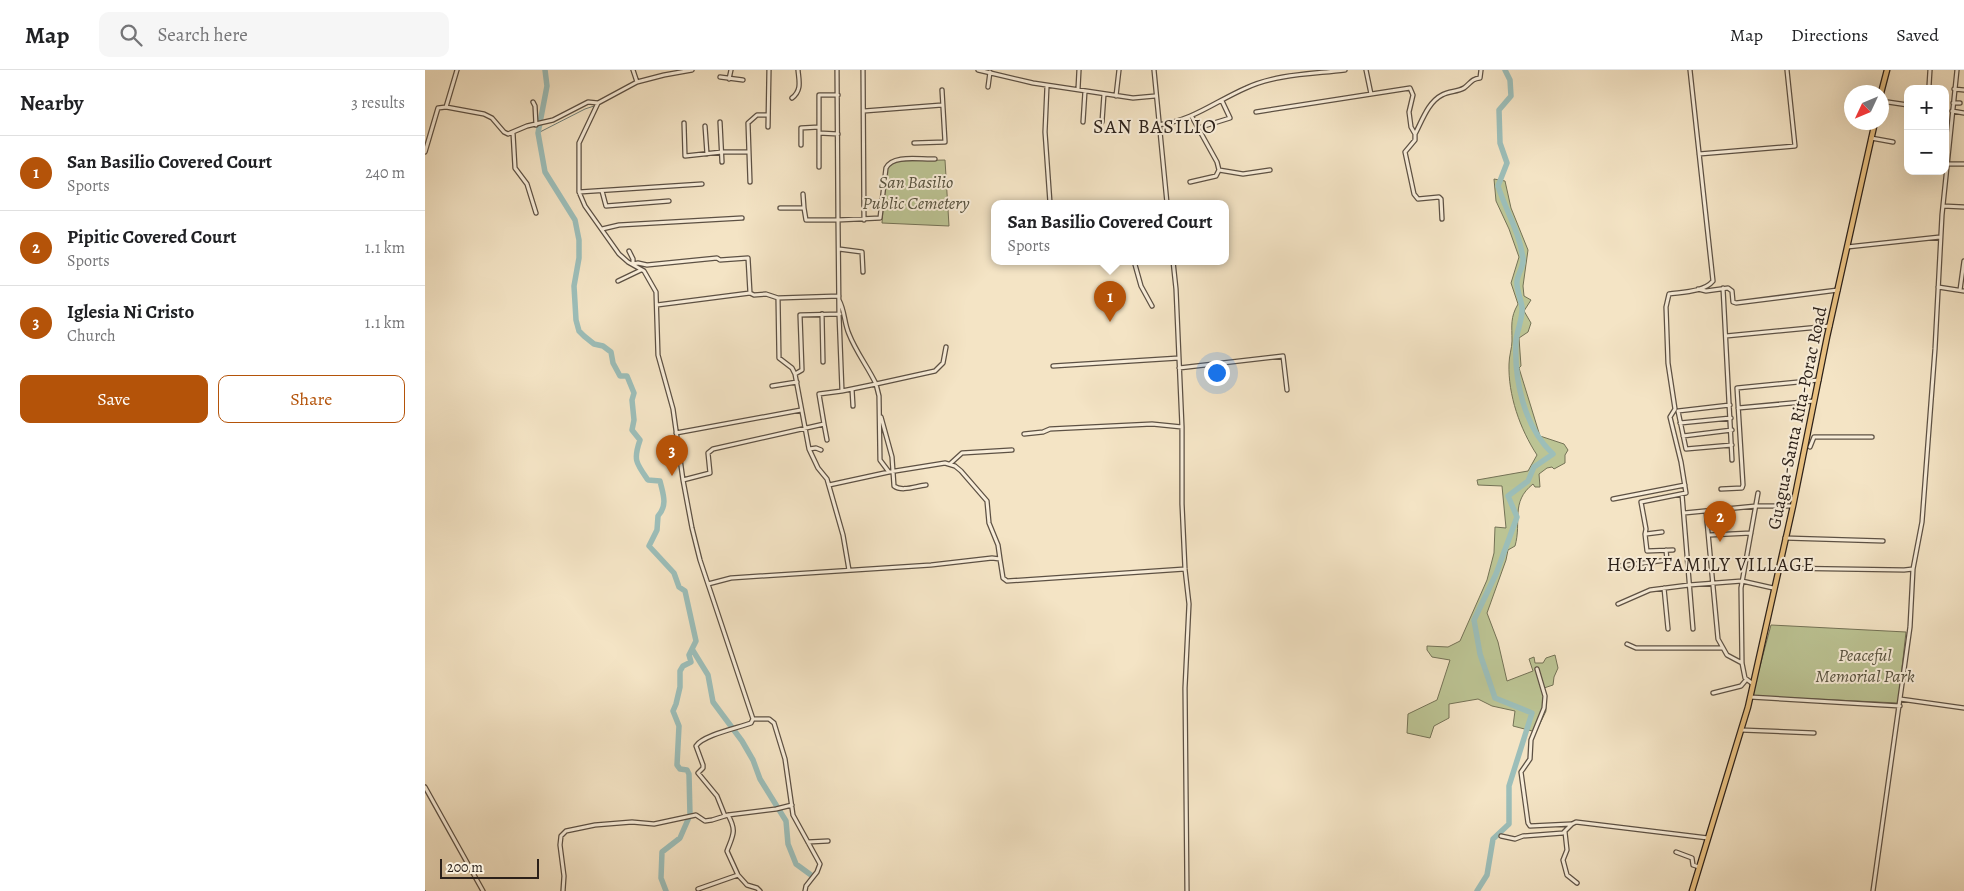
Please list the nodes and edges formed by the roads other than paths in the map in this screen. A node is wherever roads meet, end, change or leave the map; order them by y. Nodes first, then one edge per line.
1 (457, 70) edge
2 (633, 70) edge
3 (692, 70) edge
4 (798, 70) edge
5 (837, 70) edge
6 (863, 70) edge
7 (977, 70) edge
8 (1079, 70) edge
9 (1119, 70) edge
10 (1154, 70) edge
11 (1345, 70) edge
12 (1366, 70) edge
13 (1481, 70) edge
14 (1690, 70) edge
15 (1787, 70) edge
16 (1887, 70) edge
17 (1930, 70) edge
18 (1957, 70) edge
19 (731, 71) edge
20 (769, 72) edge
21 (990, 72) junction
22 (720, 77) dead end
23 (729, 79) junction
24 (743, 80) dead end
25 (637, 82) junction
26 (1883, 85) edge
27 (1929, 85) edge
28 (1047, 86) junction
29 (988, 87) dead end
30 (1955, 89) junction
31 (942, 90) dead end
32 (1078, 90) junction
33 (1964, 90) edge
34 (1085, 91) junction
35 (1104, 94) junction
36 (1371, 94) junction
37 (838, 95) junction
38 (1116, 96) junction
39 (1155, 96) junction
40 (792, 98) dead end
41 (1222, 101) junction
42 (533, 102) dead end
43 (1889, 102) edge
44 (1953, 102) junction
45 (598, 103) junction
46 (1960, 103) dead end
47 (1904, 104) edge
48 (942, 105) junction
49 (446, 107) junction
50 (864, 111) junction
51 (1952, 111) junction
52 (1256, 112) dead end
53 (1964, 113) edge
54 (768, 115) junction
55 (1192, 117) junction
56 (720, 122) dead end
57 (1083, 122) dead end
58 (1102, 122) dead end
59 (684, 123) dead end
60 (537, 125) junction
61 (1158, 125) junction
62 (705, 126) dead end
63 (768, 126) dead end
64 (819, 127) junction
65 (1198, 128) junction
66 (1873, 130) edge
67 (513, 133) junction
68 (819, 133) junction
69 (838, 134) junction
70 (1415, 134) junction
71 (1871, 138) junction
72 (1893, 142) dead end
73 (914, 143) dead end
74 (801, 145) dead end
75 (1949, 151) edge
76 (425, 152) edge
77 (722, 152) junction
78 (749, 152) junction
79 (707, 154) junction
80 (1699, 154) junction
81 (935, 160) dead end
82 (722, 162) dead end
83 (1949, 164) edge
84 (1964, 164) edge
85 (819, 167) dead end
86 (1219, 170) junction
87 (1270, 170) dead end
88 (1947, 175) edge
89 (750, 182) dead end
90 (1190, 182) dead end
91 (702, 184) dead end
92 (602, 191) junction
93 (579, 192) junction
94 (803, 194) dead end
95 (1050, 200) edge
96 (1167, 200) edge
97 (669, 201) dead end
98 (1943, 206) junction
99 (1964, 207) edge
100 (780, 208) dead end
101 (804, 208) junction
102 (536, 212) dead end
103 (742, 218) dead end
104 (1442, 218) dead end
105 (838, 220) junction
106 (864, 220) junction
107 (614, 226) junction
108 (602, 229) junction
109 (607, 237) junction
110 (1940, 237) junction
111 (1847, 247) junction
112 (839, 249) junction
113 (629, 251) dead end
114 (1964, 261) edge
115 (633, 264) junction
116 (1135, 265) edge
117 (1173, 265) edge
118 (641, 270) junction
119 (863, 272) dead end
120 (618, 281) dead end
121 (1709, 285) junction
122 (1939, 287) junction
123 (1723, 288) junction
124 (1697, 289) junction
125 (1711, 290) junction
126 (1839, 290) junction
127 (1962, 290) edge
128 (750, 293) junction
129 (778, 298) junction
130 (839, 298) junction
131 (657, 305) junction
132 (1152, 306) dead end
133 (822, 314) junction
134 (839, 314) junction
135 (843, 314) junction
136 (1830, 326) junction
137 (1726, 336) junction
138 (946, 347) dead end
139 (1179, 358) junction
140 (823, 362) dead end
141 (1053, 366) dead end
142 (1179, 368) junction
143 (795, 374) junction
144 (1819, 380) junction
145 (797, 382) junction
146 (876, 384) junction
147 (772, 386) dead end
148 (852, 389) junction
149 (1287, 390) dead end
150 (842, 391) junction
151 (1814, 401) junction
152 (1730, 405) junction
153 (853, 406) dead end
154 (1738, 408) junction
155 (801, 410) junction
156 (880, 413) junction
157 (1731, 418) junction
158 (1680, 423) junction
159 (824, 424) junction
160 (1182, 427) junction
161 (805, 429) junction
162 (1732, 430) junction
163 (676, 433) junction
164 (1023, 434) dead end
165 (1683, 436) junction
166 (1872, 437) dead end
167 (827, 440) dead end
168 (1732, 445) junction
169 (1810, 447) dead end
170 (809, 449) junction
171 (821, 450) dead end
172 (1012, 450) dead end
173 (1732, 460) dead end
174 (951, 464) junction
175 (891, 472) junction
176 (683, 480) junction
177 (926, 484) dead end
178 (829, 485) junction
179 (1685, 485) junction
180 (1721, 489) dead end
181 (1758, 493) dead end
182 (1682, 494) junction
183 (1613, 499) dead end
184 (1757, 506) junction
185 (1793, 506) junction
186 (1707, 511) junction
187 (1684, 514) junction
188 (1662, 532) dead end
189 (1751, 533) junction
190 (1645, 534) junction
191 (1710, 535) junction
192 (1785, 538) junction
193 (1883, 541) dead end
194 (1666, 550) junction
195 (1673, 550) dead end
196 (1000, 559) junction
197 (1621, 566) dead end
198 (1778, 568) junction
199 (1185, 569) junction
200 (1913, 569) junction
201 (849, 570) junction
202 (1742, 581) junction
203 (1714, 583) junction
204 (708, 584) junction
205 (1689, 585) junction
206 (1664, 588) junction
207 (1773, 588) junction
208 (1618, 604) dead end
209 (1693, 629) dead end
210 (1668, 630) dead end
211 (1627, 644) dead end
212 (1721, 648) junction
213 (1742, 663) junction
214 (1537, 669) dead end
215 (1746, 680) junction
216 (1753, 684) junction
217 (1713, 693) dead end
218 (1750, 697) junction
219 (1901, 699) junction
220 (1900, 706) junction
221 (1964, 708) edge
222 (753, 719) junction
223 (1741, 730) junction
224 (1814, 733) dead end
225 (425, 787) edge
226 (792, 805) junction
227 (726, 815) junction
228 (1572, 824) junction
229 (1565, 832) junction
230 (1501, 836) dead end
231 (1708, 838) junction
232 (828, 841) dead end
233 (808, 842) junction
234 (1676, 852) dead end
235 (1699, 867) junction
236 (738, 875) junction
237 (1577, 883) dead end
238 (699, 889) dead end
239 (483, 891) edge
240 (563, 891) edge
241 (760, 891) edge
242 (805, 891) edge
243 (1187, 891) edge
244 (1692, 891) edge
245 (1873, 891) edge

1 - 49 street
2 - 25 street
3 - 25 street
4 - 40 street
5 - 37 street
6 - 50 street
7 - 21 street
8 - 32 street
9 - 38 street
10 - 39 street
11 - 41 street
12 - 36 street
13 - 70 street
14 - 80 street
15 - 80 street
16 - 26 main road
17 - 27 street
18 - 30 street
19 - 23 street
20 - 54 street
21 - 28 street
21 - 29 street
22 - 23 street
23 - 24 street
25 - 45 street
28 - 32 street
28 - 95 street
30 - 33 street
30 - 44 street
31 - 48 street
32 - 34 street
34 - 35 street
34 - 57 street
35 - 38 street
35 - 58 street
36 - 52 street
36 - 70 street
37 - 64 street
37 - 69 street
38 - 39 street
39 - 61 street
41 - 55 street
41 - 65 street
42 - 60 street
43 - 47 street
44 - 46 street
44 - 51 street
45 - 60 street
45 - 93 street
48 - 50 street
48 - 73 street
49 - 67 street
49 - 76 street
50 - 106 street
51 - 53 street
51 - 75 street
54 - 63 street
54 - 78 street
55 - 61 street
55 - 65 street
56 - 77 street
59 - 79 street
60 - 67 street
61 - 96 street
62 - 79 street
64 - 68 street
64 - 74 street
65 - 86 street
66 - 71 main road, Guagua-Santa Rita-Porac Road
67 - 102 street
68 - 69 street
68 - 85 street
69 - 105 street
70 - 104 street
71 - 72 street
71 - 111 main road, Guagua-Santa Rita-Porac Road
77 - 78 street
77 - 79 street
77 - 82 street
78 - 89 street
80 - 121 street
81 - 106 street
83 - 84 street
86 - 87 street
86 - 90 street
88 - 98 street
91 - 92 street
92 - 93 street
92 - 97 street
93 - 108 street
94 - 101 street
98 - 99 street
98 - 110 street
100 - 101 street
101 - 105 street
103 - 107 street
105 - 106 street
105 - 112 street
107 - 108 street
107 - 109 street
108 - 109 street
109 - 115 street
110 - 111 street
110 - 122 street
111 - 126 main road, Guagua-Santa Rita-Porac Road
112 - 119 street
112 - 130 street
113 - 115 street
114 - 127 street
115 - 118 street
115 - 128 street
116 - 132 street
117 - 139 street
118 - 120 street
118 - 131 street
121 - 124 street
121 - 125 street
122 - 127 street
122 - 200 street
123 - 125 street
123 - 126 street
123 - 137 street
124 - 125 street
124 - 179 street
126 - 136 main road, Guagua-Santa Rita-Porac Road
128 - 129 street
128 - 131 street
129 - 130 street
129 - 143 street
130 - 134 street
130 - 135 street
131 - 163 street
133 - 134 street
133 - 140 street
133 - 143 street
134 - 135 street
134 - 150 street
135 - 146 street
136 - 137 street
136 - 144 main road, Guagua-Santa Rita-Porac Road
137 - 152 street
138 - 146 street
139 - 141 street
139 - 142 street
142 - 149 street
142 - 160 street
143 - 145 street
144 - 151 main road, Guagua-Santa Rita-Porac Road
144 - 154 street
145 - 147 street
145 - 155 street
146 - 148 street
146 - 156 street
148 - 150 street
148 - 153 street
150 - 159 street
151 - 154 street
151 - 185 main road, Guagua-Santa Rita-Porac Road
152 - 157 street
152 - 158 street
154 - 180 street
155 - 161 street
155 - 163 street
156 - 175 street
156 - 175 street
157 - 158 street
157 - 162 street
158 - 165 street
159 - 161 street
159 - 167 street
160 - 164 street
160 - 199 street
161 - 170 street
161 - 176 street
162 - 165 street
162 - 168 street
163 - 176 street
165 - 168 street
166 - 169 street
168 - 173 street
170 - 171 street
170 - 178 street
172 - 174 street
174 - 175 street
174 - 196 street
175 - 177 street
175 - 178 street
176 - 204 street
178 - 201 street
179 - 182 street
179 - 183 street
181 - 184 street
182 - 187 street
182 - 190 street
184 - 185 street
184 - 186 street
184 - 189 street
185 - 192 main road, Guagua-Santa Rita-Porac Road
186 - 187 street
186 - 191 street
187 - 205 street
188 - 190 street
189 - 191 street
189 - 202 street
190 - 194 street
191 - 203 street
192 - 193 street
192 - 198 main road, Guagua-Santa Rita-Porac Road
194 - 195 street
194 - 197 street
196 - 199 street
196 - 201 street
198 - 200 street
198 - 207 main road, Guagua-Santa Rita-Porac Road
199 - 243 street
200 - 219 street
201 - 204 street
202 - 203 street
202 - 207 street
202 - 213 street
203 - 205 street
203 - 212 street
204 - 222 street
205 - 206 street
205 - 209 street
206 - 208 street
206 - 210 street
207 - 216 main road, Guagua-Santa Rita-Porac Road
211 - 212 street
212 - 213 street
213 - 215 street
214 - 228 street
215 - 216 street
215 - 217 street
216 - 218 main road, Guagua-Santa Rita-Porac Road
218 - 220 street
218 - 223 main road, Guagua-Santa Rita-Porac Road
219 - 220 street
219 - 221 street
220 - 245 street
222 - 226 street
222 - 227 street
223 - 224 street
223 - 231 main road, Guagua-Santa Rita-Porac Road
225 - 239 street
226 - 227 street
226 - 233 street
227 - 236 street
227 - 240 street
228 - 229 street
228 - 231 street
229 - 230 street
229 - 237 street
231 - 235 main road, Guagua-Santa Rita-Porac Road
232 - 233 street
233 - 242 street
234 - 235 street
235 - 244 main road, Guagua-Santa Rita-Porac Road
236 - 238 street
236 - 241 street

